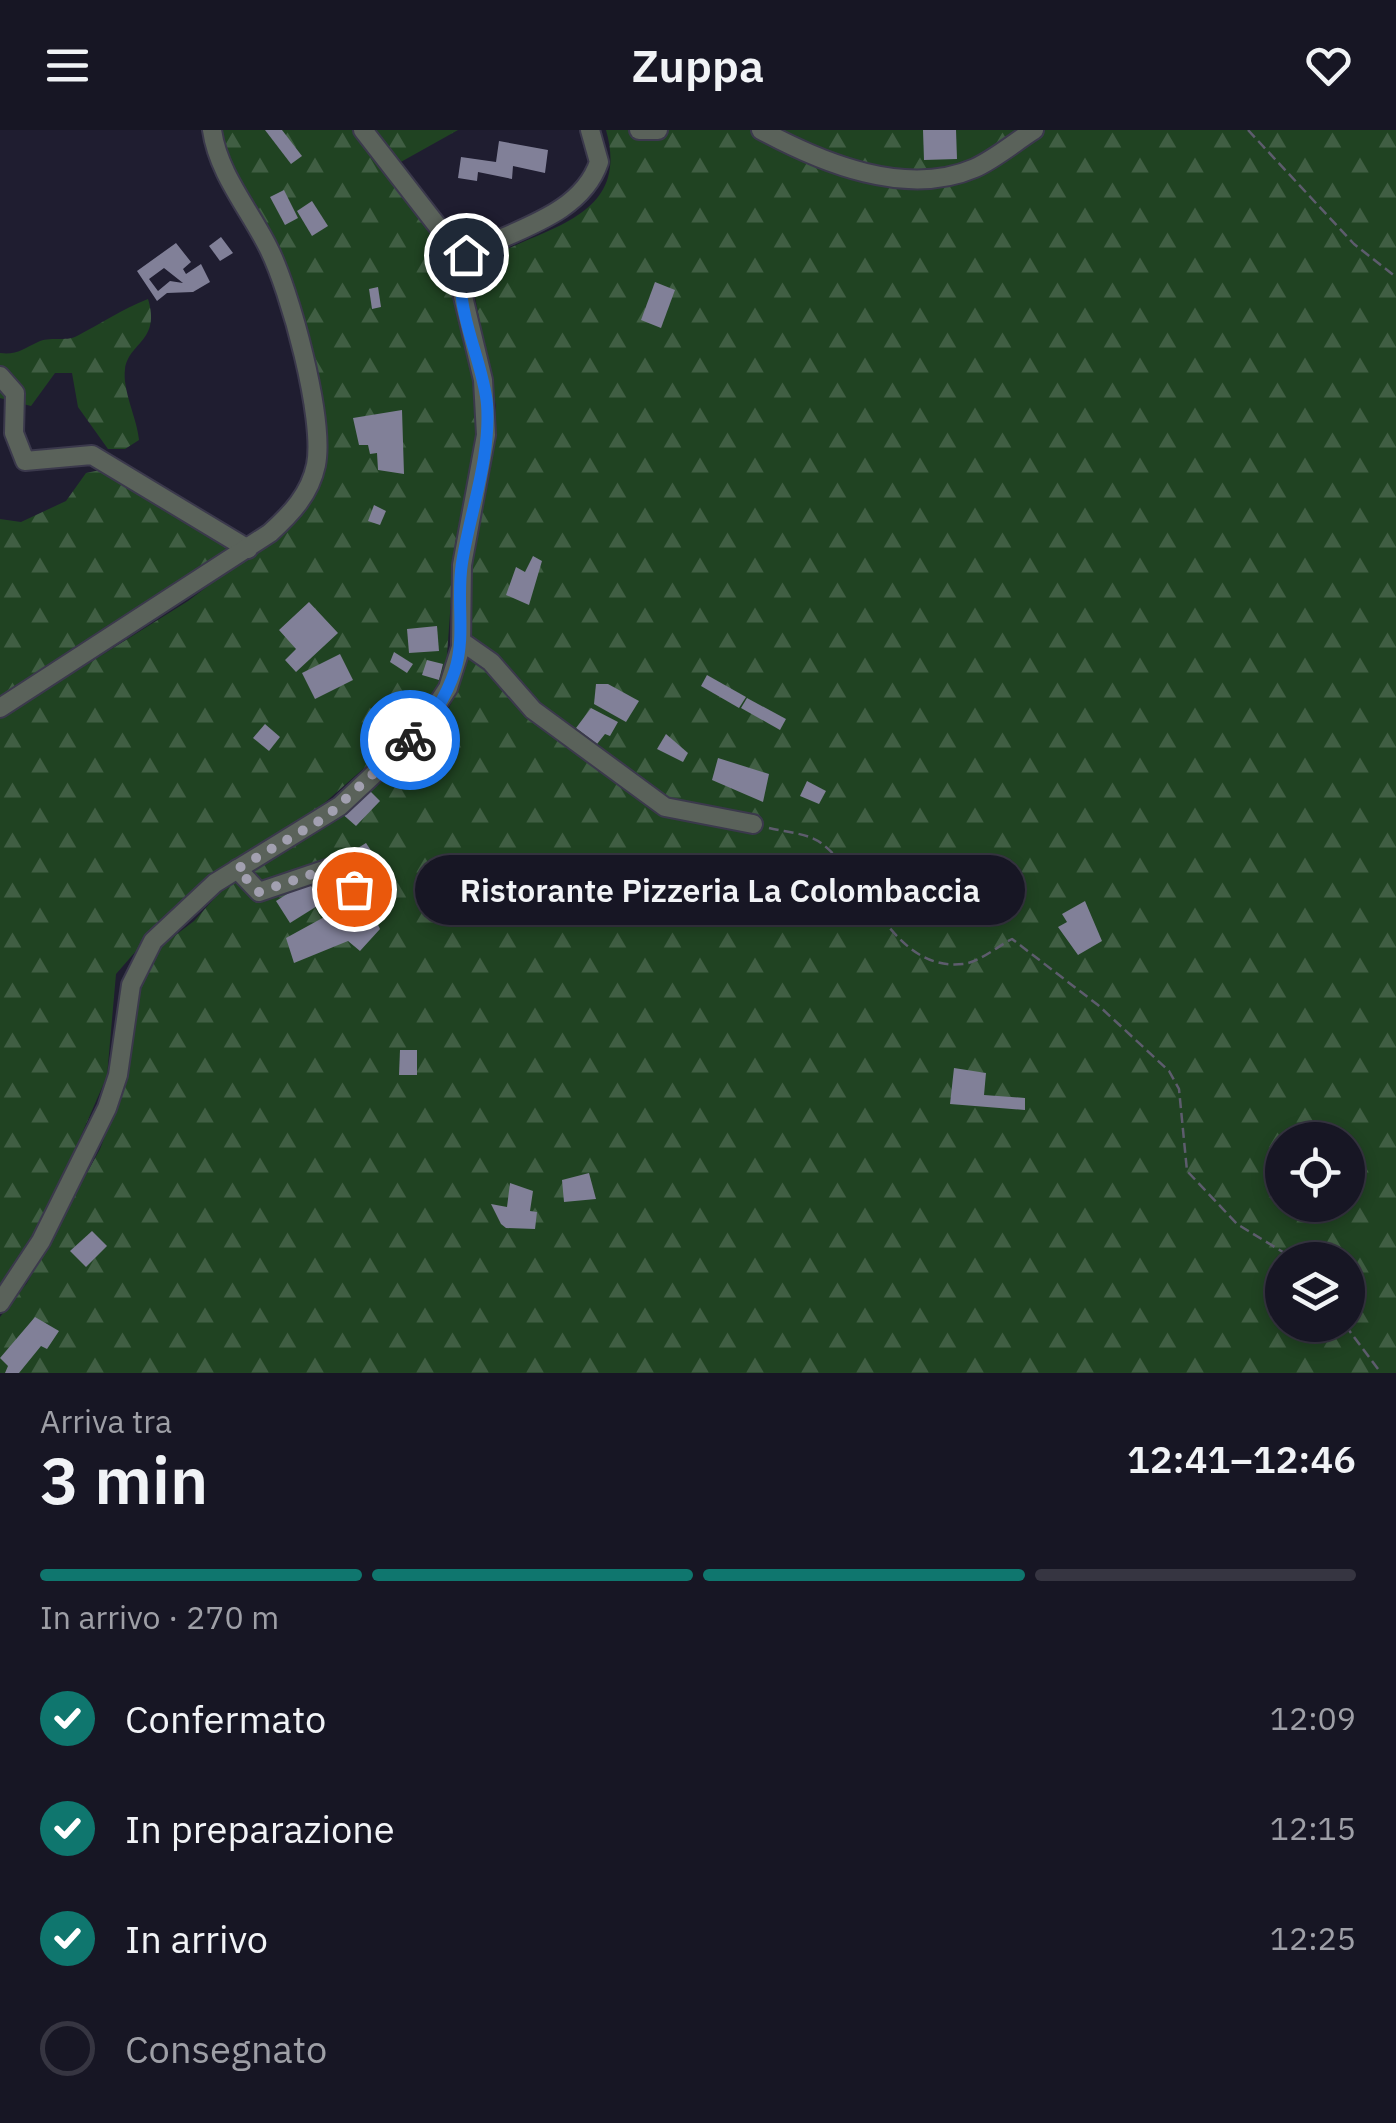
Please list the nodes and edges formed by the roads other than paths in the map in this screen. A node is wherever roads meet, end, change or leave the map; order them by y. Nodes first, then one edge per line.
1 (212, 130) edge
2 (362, 130) edge
3 (590, 130) edge
4 (639, 130) edge
5 (658, 130) edge
6 (761, 130) edge
7 (1034, 130) edge
8 (466, 255) junction
9 (0, 376) edge
10 (248, 549) junction
11 (462, 641) junction
12 (0, 708) edge
13 (752, 824) road end
14 (237, 869) junction
15 (354, 889) dead end
16 (0, 1304) edge

1 - 10 street
2 - 8 street
3 - 8 street
4 - 5 street
6 - 7 street
8 - 11 street
9 - 10 street
10 - 12 street
11 - 13 street
11 - 14 street
14 - 15 street
14 - 16 street

